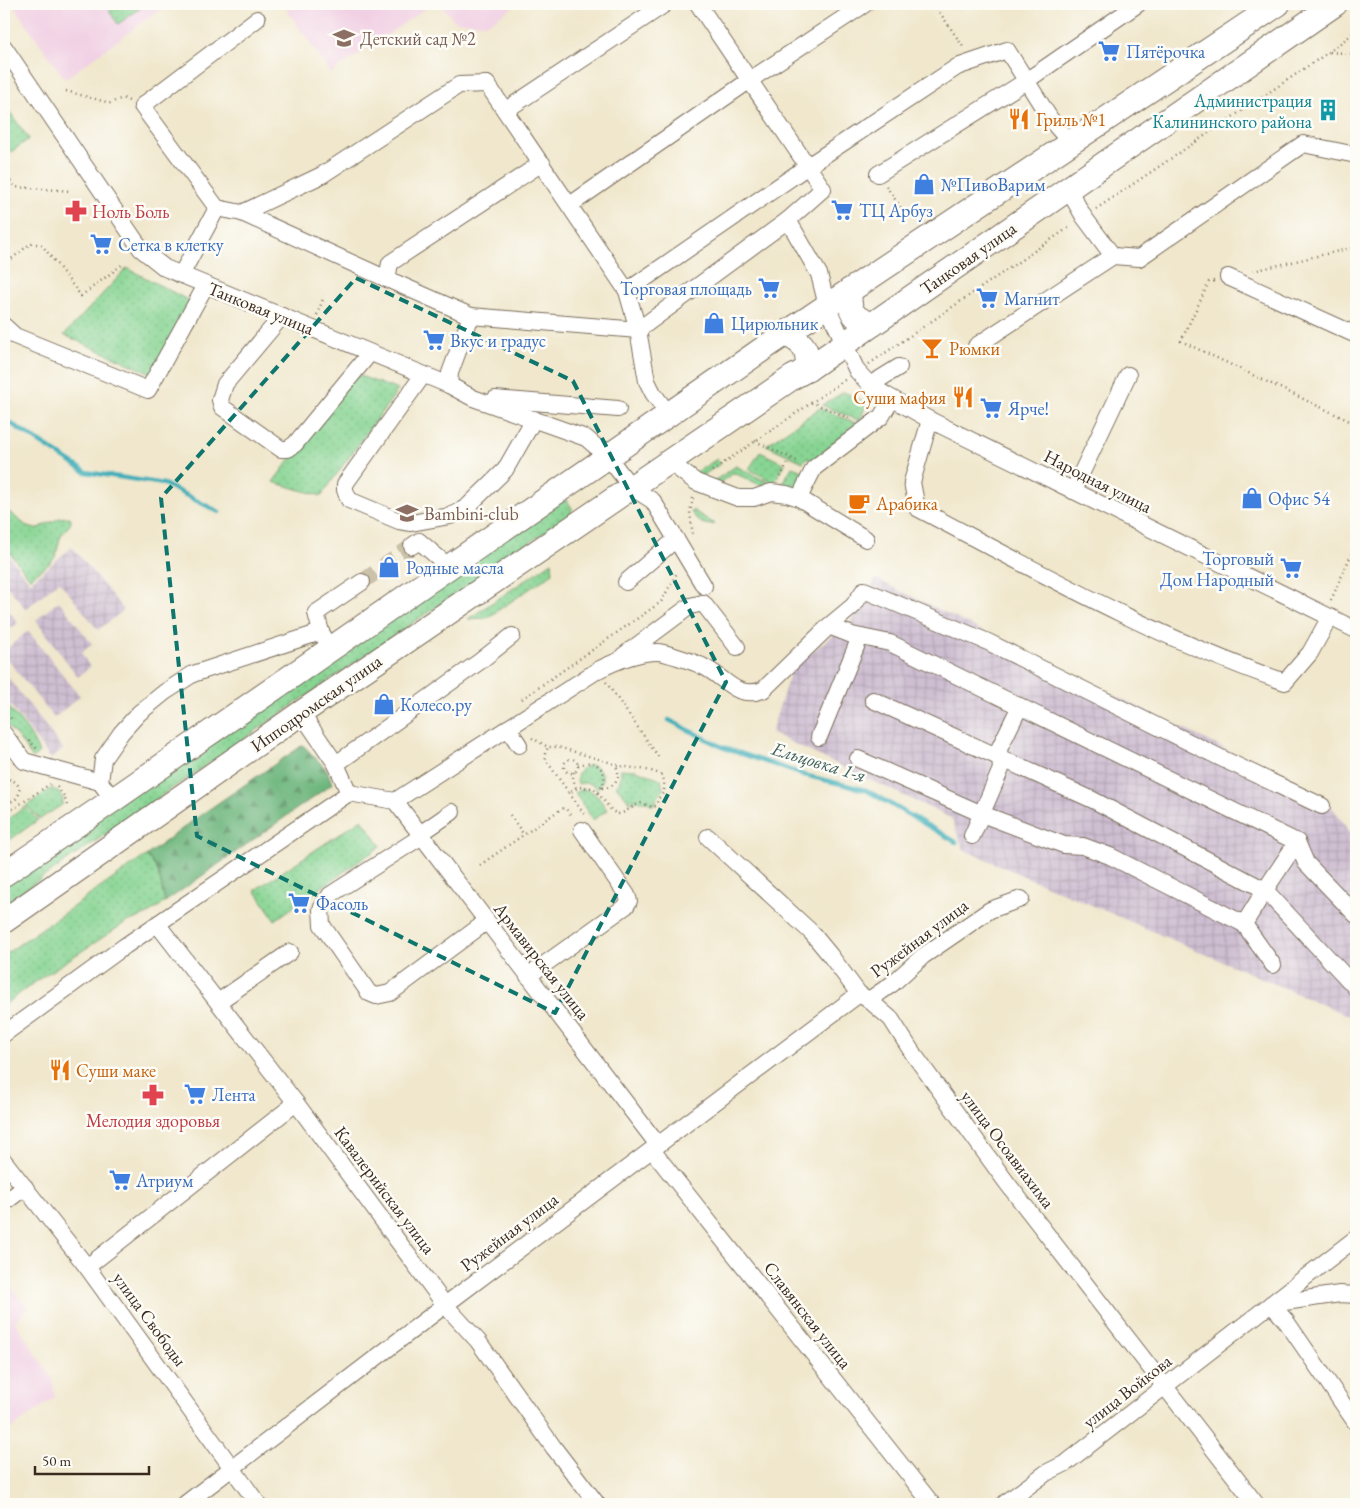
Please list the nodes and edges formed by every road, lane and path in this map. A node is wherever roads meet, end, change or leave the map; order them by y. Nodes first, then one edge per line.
1 (666, 4) edge
2 (698, 4) edge
3 (865, 4) edge
4 (934, 4) edge
5 (1138, 4) edge
6 (1278, 4) edge
7 (1335, 4) edge
8 (258, 19) dead end
9 (1356, 31) edge
10 (4, 47) edge
11 (1329, 52) junction
12 (1356, 54) edge
13 (973, 62) junction
14 (750, 80) junction
15 (1026, 81) junction
16 (66, 91) dead end
17 (142, 106) junction
18 (506, 110) junction
19 (1070, 142) junction
20 (1356, 155) edge
21 (542, 163) junction
22 (808, 166) junction
23 (878, 174) joint
24 (7, 177) dead end
25 (1068, 190) junction
26 (72, 191) dead end
27 (570, 205) junction
28 (217, 208) junction
29 (242, 213) junction
30 (1084, 217) junction
31 (908, 218) dead end
32 (788, 220) junction
33 (1068, 228) dead end
34 (1356, 247) edge
35 (1113, 256) junction
36 (123, 264) dead end
37 (4, 265) edge
38 (181, 275) junction
39 (1228, 277) junction
40 (386, 279) junction
41 (206, 285) junction
42 (850, 290) junction
43 (627, 291) junction
44 (323, 299) dead end
45 (827, 306) junction
46 (282, 316) junction
47 (316, 316) dead end
48 (471, 316) junction
49 (872, 324) junction
50 (4, 326) edge
51 (638, 330) junction
52 (1356, 330) edge
53 (785, 334) junction
54 (845, 343) junction
55 (976, 346) dead end
56 (370, 353) junction
57 (899, 367) dead end
58 (808, 369) junction
59 (857, 371) junction
60 (424, 375) junction
61 (1128, 375) dead end
62 (449, 385) junction
63 (870, 385) junction
64 (473, 398) junction
65 (892, 399) junction
66 (811, 402) junction
67 (618, 409) dead end
68 (669, 415) junction
69 (534, 419) junction
70 (930, 420) junction
71 (1356, 424) edge
72 (868, 427) junction
73 (755, 441) junction
74 (608, 457) junction
75 (668, 461) junction
76 (696, 482) junction
77 (566, 486) junction
78 (630, 487) junction
79 (1073, 491) junction
80 (772, 492) junction
81 (799, 498) junction
82 (588, 516) junction
83 (676, 538) junction
84 (866, 539) dead end
85 (1356, 544) edge
86 (412, 546) dead end
87 (686, 556) junction
88 (448, 566) junction
89 (362, 582) tunnel mouth
90 (626, 582) dead end
91 (704, 586) dead end
92 (1330, 610) junction
93 (829, 626) junction
94 (1356, 630) edge
95 (512, 636) dead end
96 (860, 637) junction
97 (326, 640) junction
98 (737, 647) dead end
99 (619, 659) junction
100 (598, 670) junction
101 (874, 700) dead end
102 (516, 703) dead end
103 (1020, 706) junction
104 (4, 710) edge
105 (300, 713) junction
106 (508, 728) junction
107 (10, 729) edge
108 (23, 733) dead end
109 (819, 737) dead end
110 (526, 742) joint
111 (548, 747) junction
112 (571, 751) junction
113 (43, 755) dead end
114 (1000, 758) junction
115 (570, 759) junction
116 (660, 759) dead end
117 (858, 759) dead end
118 (336, 764) junction
119 (578, 765) junction
120 (616, 766) junction
121 (574, 772) junction
122 (4, 779) edge
123 (576, 788) junction
124 (602, 788) junction
125 (107, 791) junction
126 (598, 792) junction
127 (348, 793) junction
128 (569, 793) junction
129 (395, 801) junction
130 (4, 802) edge
131 (12, 802) junction
132 (67, 805) dead end
133 (1322, 806) dead end
134 (16, 807) junction
135 (452, 812) dead end
136 (982, 814) junction
137 (4, 815) edge
138 (510, 816) dead end
139 (582, 830) junction
140 (421, 835) junction
141 (524, 835) junction
142 (972, 836) dead end
143 (708, 837) dead end
144 (1297, 842) junction
145 (480, 865) dead end
146 (4, 874) edge
147 (1264, 890) junction
148 (1021, 899) dead end
149 (1356, 915) edge
150 (4, 921) edge
151 (486, 922) junction
152 (1244, 924) junction
153 (158, 925) junction
154 (290, 952) dead end
155 (1273, 965) dead end
156 (528, 976) junction
157 (1356, 988) edge
158 (864, 997) junction
159 (218, 1002) junction
160 (4, 1034) edge
161 (296, 1103) junction
162 (655, 1147) junction
163 (4, 1160) edge
164 (25, 1187) junction
165 (4, 1203) edge
166 (1356, 1238) edge
167 (87, 1267) junction
168 (1356, 1295) edge
169 (1271, 1304) junction
170 (445, 1305) junction
171 (1165, 1386) junction
172 (1356, 1423) edge
173 (232, 1469) junction
174 (185, 1504) edge
175 (258, 1504) edge
176 (597, 1504) edge
177 (932, 1504) edge
178 (1004, 1504) edge
179 (1256, 1504) edge

1 - 18 street
2 - 14 street
3 - 14 street
4 - 13 path
5 - 15 street
6 - 19 highway
7 - 25 highway, Танковая улица
8 - 17 street
9 - 11 path
10 - 38 street, Танковая улица
11 - 12 path
11 - 30 path
13 - 15 street
13 - 22 street
14 - 22 street
14 - 27 street
15 - 19 street
15 - 23 street
16 - 17 path
17 - 28 street
18 - 21 street
18 - 29 street
19 - 42 highway
20 - 35 street
21 - 27 street
21 - 40 street
22 - 32 street
22 - 43 street
23 - 31 path
24 - 26 path
25 - 30 street
25 - 49 highway, Танковая улица
27 - 43 street
28 - 29 street
28 - 38 street
29 - 40 street
30 - 35 street
32 - 45 street, Народная улица
32 - 51 street
33 - 59 path
34 - 39 path
35 - 55 street
36 - 37 path
38 - 41 street, Танковая улица
39 - 52 street
39 - 71 path
40 - 48 street
41 - 46 street, Танковая улица
41 - 50 street
42 - 45 highway
42 - 49 highway
43 - 51 street
44 - 47 path
45 - 53 highway
45 - 54 street, Народная улица
46 - 56 street, Танковая улица
46 - 56 street
48 - 51 street
48 - 62 street
49 - 54 highway, Танковая улица
51 - 68 street
53 - 58 highway
53 - 68 highway
54 - 58 highway, Танковая улица
54 - 59 street, Народная улица
56 - 60 street, Танковая улица
57 - 63 street
58 - 75 highway, Танковая улица
59 - 63 street, Народная улица
59 - 66 path
60 - 62 street, Танковая улица
60 - 69 street
61 - 79 street
62 - 64 street, Танковая улица
63 - 65 street, Народная улица
64 - 67 street
64 - 69 street, Танковая улица
65 - 70 street, Народная улица
65 - 72 street
66 - 72 path
66 - 73 path
68 - 74 highway
69 - 74 street, Танковая улица
70 - 79 street, Народная улица
70 - 92 street
72 - 81 street
73 - 76 path
73 - 80 path
74 - 77 highway, Ипподромская улица
74 - 78 street, Танковая улица
75 - 76 street
75 - 78 highway, Танковая улица
76 - 80 street
76 - 87 path
77 - 82 highway
77 - 88 highway, Ипподромская улица
78 - 82 highway, Ипподромская улица
78 - 83 street
79 - 92 street, Народная улица
80 - 81 street
81 - 84 street
82 - 105 highway, Ипподромская улица
83 - 87 street
83 - 90 street
85 - 92 path
86 - 88 street
87 - 91 street
87 - 102 path
88 - 97 highway, Ипподромская улица
89 - 97 street
92 - 94 street, Народная улица
93 - 96 street
93 - 99 street
93 - 133 street
95 - 118 street
96 - 103 street
96 - 109 street
97 - 125 highway, Ипподромская улица
97 - 125 street
98 - 99 street
99 - 100 street
100 - 106 street
100 - 116 path
101 - 114 street
103 - 114 street
103 - 144 street
104 - 107 path
105 - 118 street
105 - 150 highway, Ипподромская улица
106 - 110 street
106 - 129 street
107 - 125 street
108 - 113 path
110 - 111 path
111 - 112 path
111 - 128 path
112 - 115 path
112 - 120 path
114 - 136 street
114 - 147 street
115 - 119 path
115 - 121 path
117 - 136 street
118 - 127 street
119 - 121 path
119 - 124 path
120 - 124 path
120 - 126 path
121 - 123 path
122 - 131 path
123 - 126 path
123 - 128 path
124 - 126 path
125 - 146 highway, Ипподромская улица
127 - 129 street
127 - 153 street
128 - 139 path
129 - 140 street, Армавирская улица
130 - 131 path
131 - 134 path
132 - 134 path
134 - 137 path
135 - 140 street
136 - 142 street
136 - 152 street
138 - 141 path
139 - 141 path
139 - 156 street
140 - 151 street, Армавирская улица
140 - 151 street
141 - 145 path
143 - 158 street, улица Осоавиахима
144 - 147 street
144 - 149 street
147 - 152 street
147 - 157 street
148 - 158 street, Ружейная улица
151 - 156 street, Армавирская улица
152 - 155 street
153 - 159 street, Кавалерийская улица
153 - 160 street
154 - 159 street
156 - 162 street, Армавирская улица
158 - 162 street, Ружейная улица
158 - 171 street, улица Осоавиахима
159 - 161 street, Кавалерийская улица
161 - 167 street
161 - 170 street, Кавалерийская улица
162 - 170 street, Ружейная улица
162 - 177 street, Славянская улица
163 - 164 street, улица Свободы
164 - 165 street
164 - 167 street, улица Свободы
166 - 169 street, улица Войкова
167 - 173 street, улица Свободы
168 - 169 street
169 - 171 street, улица Войкова
169 - 172 street
170 - 173 street, Ружейная улица
170 - 176 street, Кавалерийская улица
171 - 178 street, улица Войкова
171 - 179 street, улица Осоавиахима
173 - 174 street, Ружейная улица
173 - 175 street, улица Свободы

